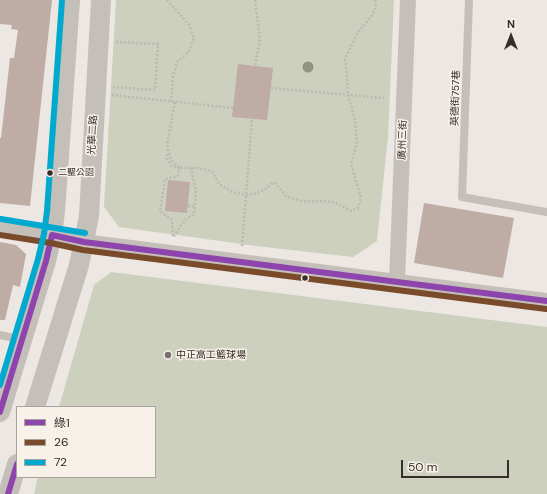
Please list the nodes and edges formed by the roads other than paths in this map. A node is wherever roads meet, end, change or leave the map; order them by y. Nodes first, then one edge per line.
1 (70, 0) edge
2 (101, 0) edge
3 (408, 0) edge
4 (469, 0) edge
5 (547, 212) edge
6 (0, 227) edge
7 (52, 235) junction
8 (84, 242) junction
9 (397, 281) junction
10 (547, 301) edge
11 (0, 335) edge
12 (22, 340) junction
13 (35, 406) edge
14 (0, 412) edge
15 (16, 467) edge
16 (8, 494) edge

1 - 7 street
2 - 8 street, 光華二路
3 - 9 street, 廣州三街
4 - 5 lane, 英德街757巷
6 - 7 street
7 - 8 street
7 - 12 street
8 - 9 street
8 - 13 street, 光華二路
9 - 10 street
11 - 12 lane
12 - 14 street
15 - 16 street

